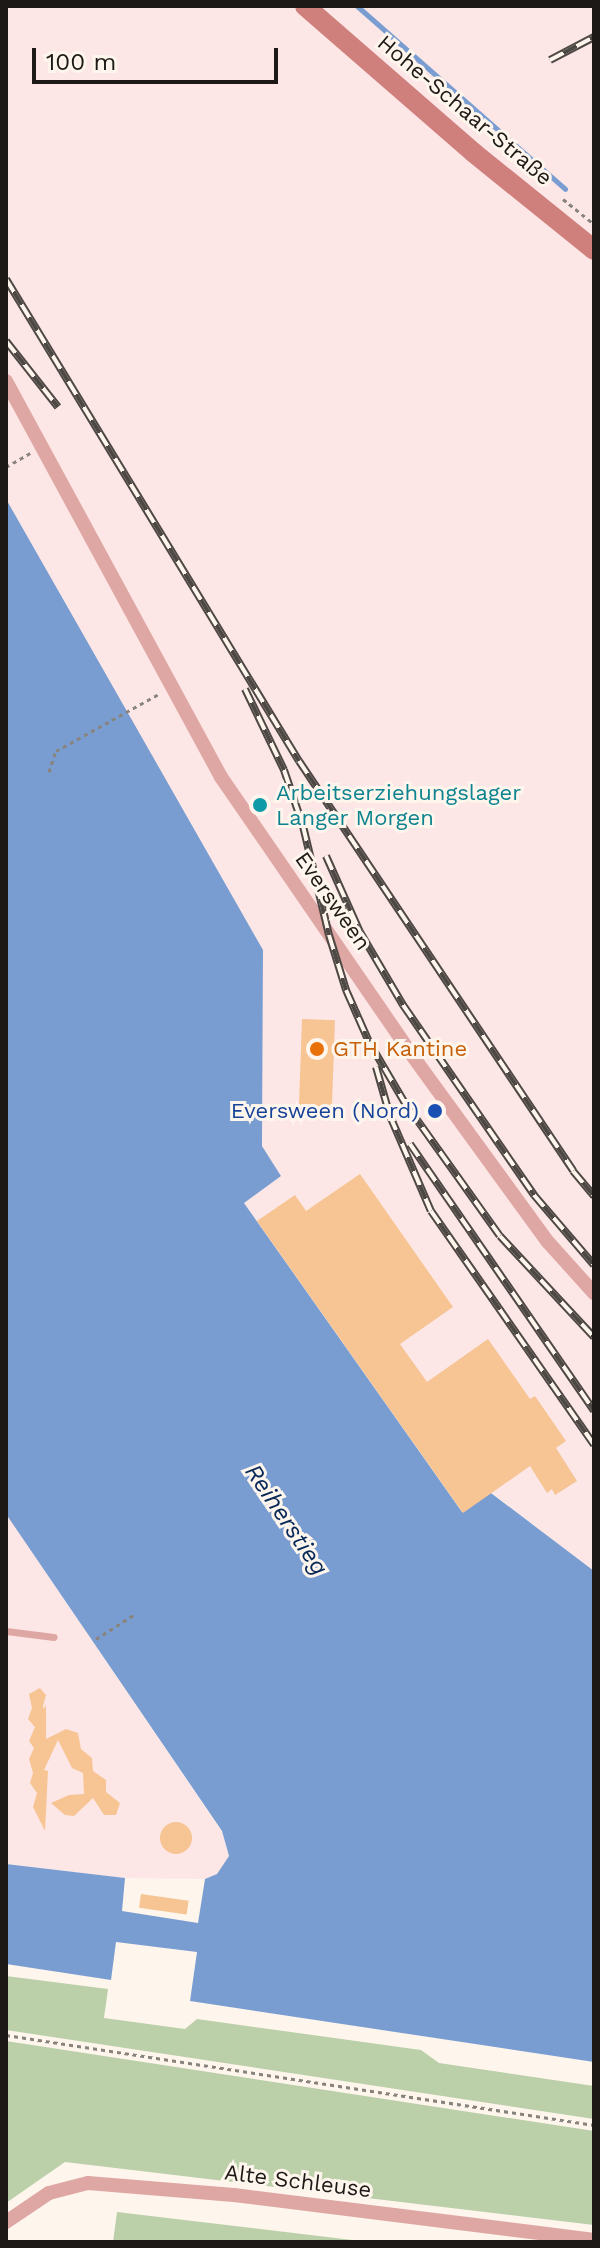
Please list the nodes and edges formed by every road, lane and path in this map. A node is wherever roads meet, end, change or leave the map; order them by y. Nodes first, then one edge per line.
1 (305, 6) edge
2 (594, 250) edge
3 (6, 381) edge
4 (44, 446) junction
5 (6, 467) edge
6 (173, 686) junction
7 (49, 772) dead end
8 (594, 1293) edge
9 (135, 1614) dead end
10 (6, 1631) edge
11 (54, 1637) dead end
12 (96, 1639) dead end
13 (6, 2035) edge
14 (594, 2125) edge
15 (6, 2222) edge
16 (594, 2240) edge

1 - 2 main road, Hohe-Schaar-Straße
3 - 4 street, Eversween
4 - 5 path
4 - 6 street, Eversween
6 - 7 path
6 - 8 street, Eversween
9 - 12 path
10 - 11 lane
13 - 14 path
15 - 16 street, Alte Schleuse

